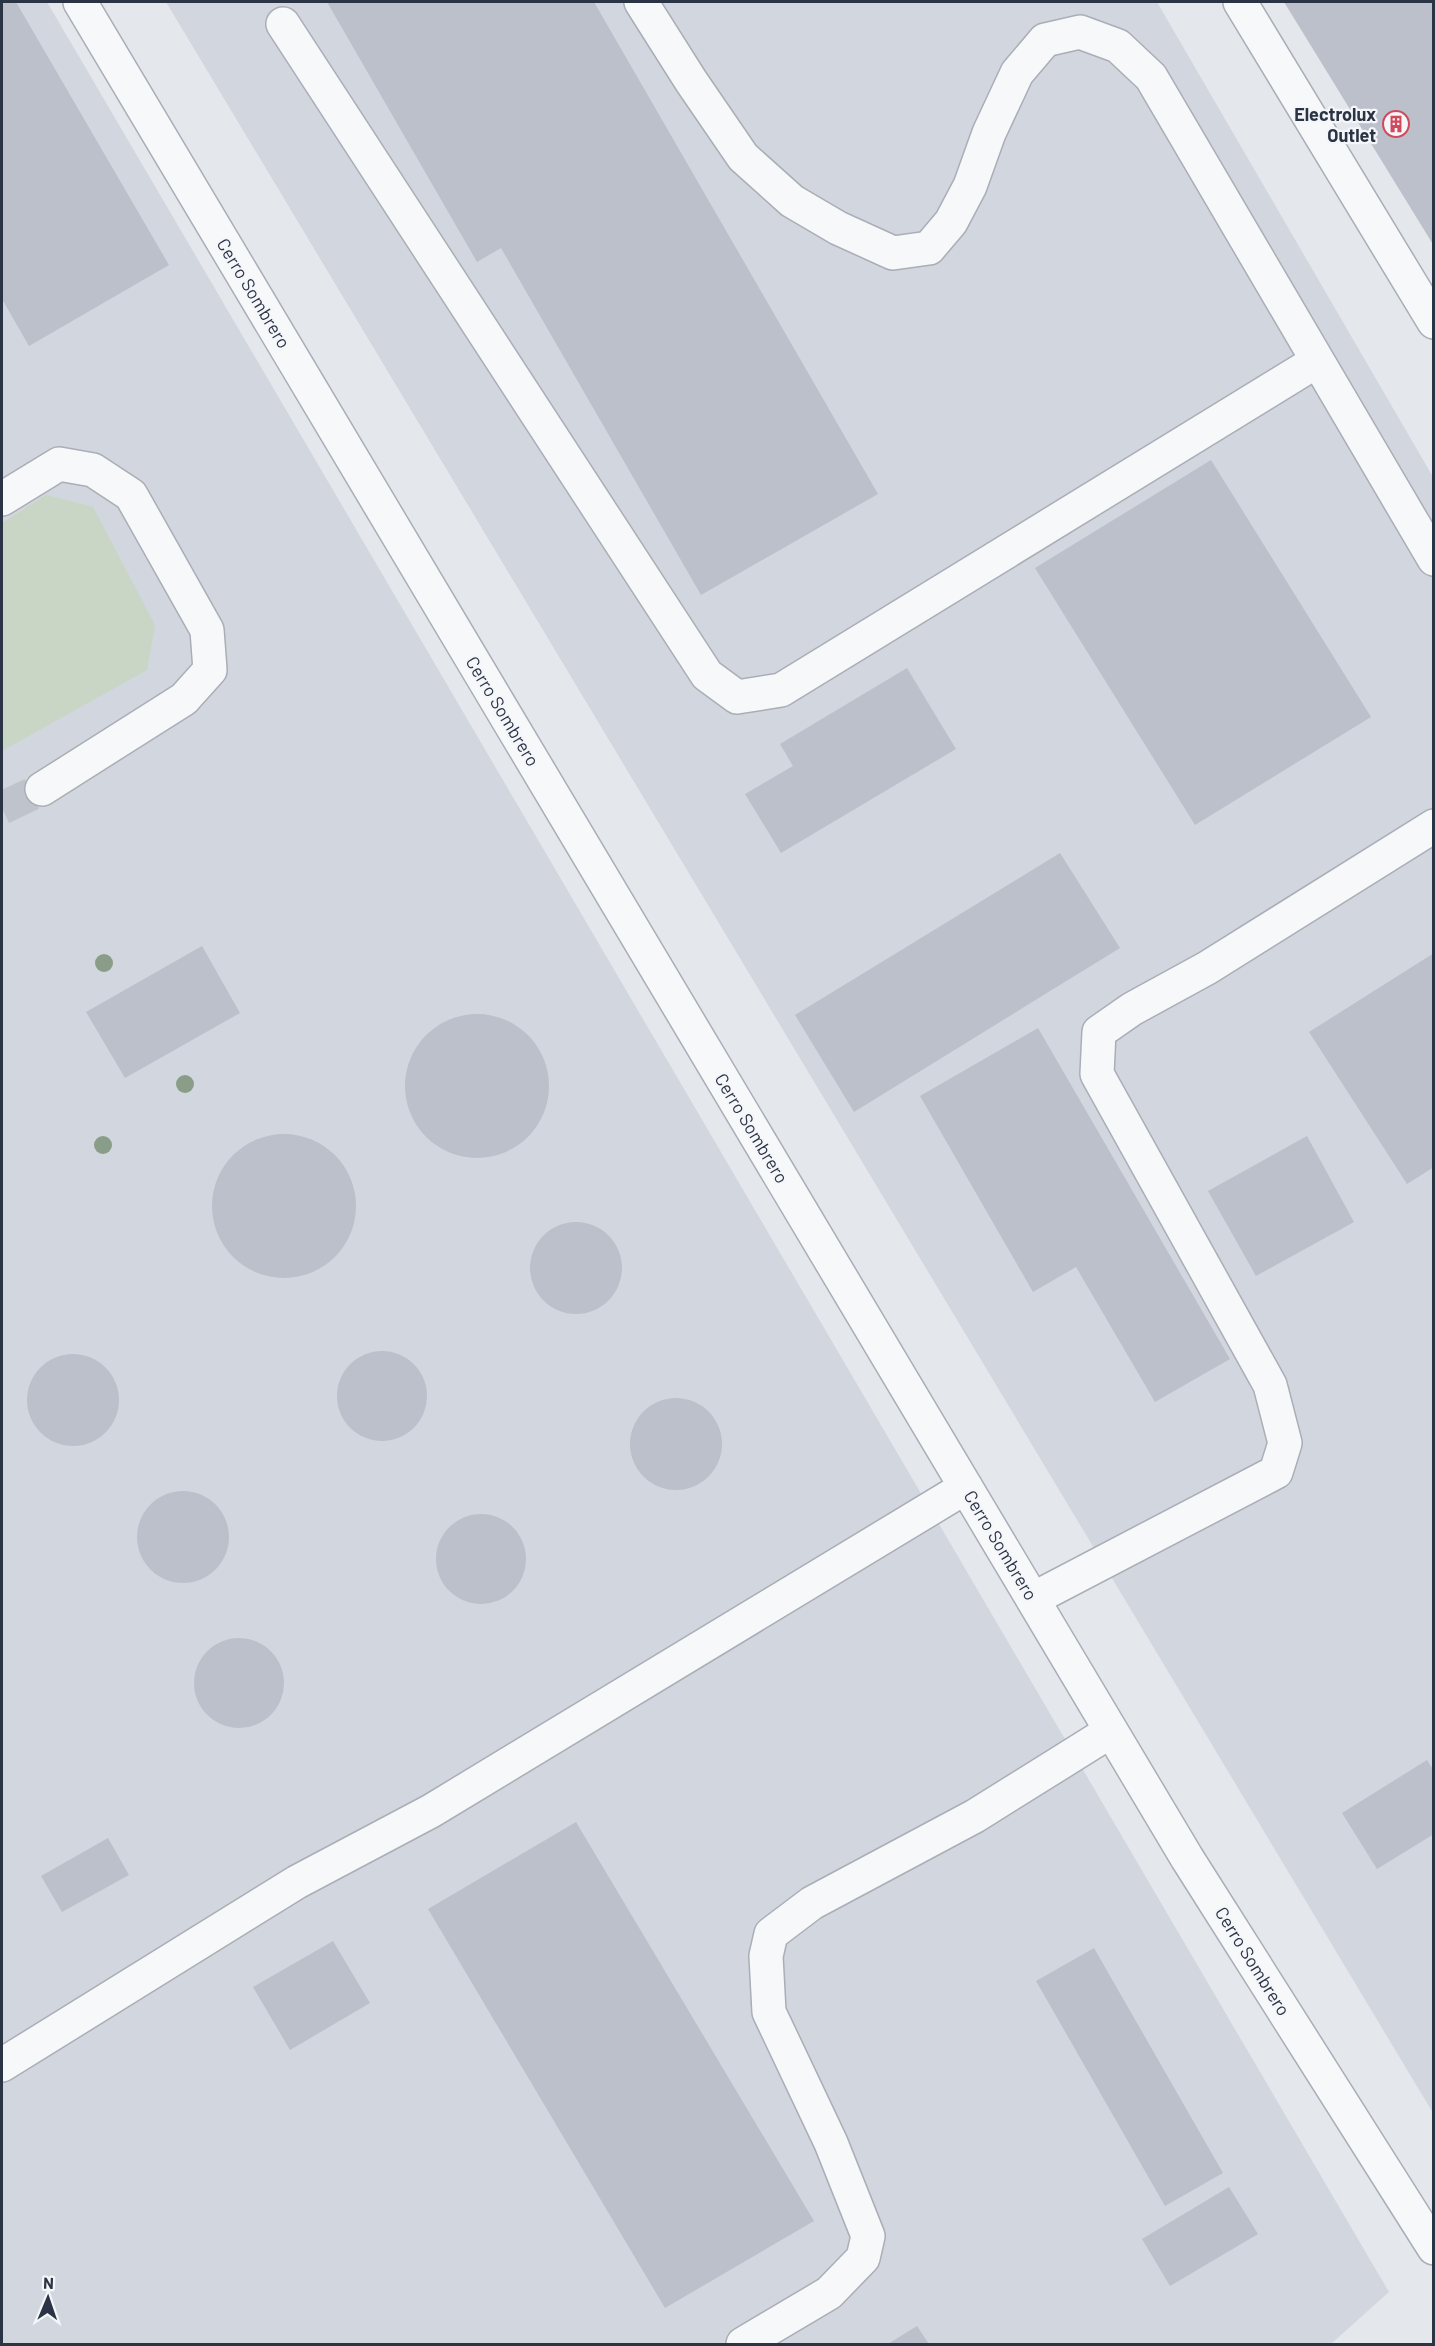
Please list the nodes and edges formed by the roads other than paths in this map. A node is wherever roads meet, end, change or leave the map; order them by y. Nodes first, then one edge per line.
1 (80, 2) edge
2 (641, 2) edge
3 (1240, 2) edge
4 (283, 24) dead end
5 (1434, 322) edge
6 (1317, 361) junction
7 (2, 499) edge
8 (1434, 559) edge
9 (42, 789) tunnel mouth
10 (1434, 826) edge
11 (966, 1487) junction
12 (1033, 1599) junction
13 (1111, 1731) junction
14 (2, 2065) edge
15 (1434, 2248) edge
16 (743, 2344) edge

1 - 11 street, Cerro Sombrero
2 - 6 street
3 - 5 street
4 - 6 street
6 - 8 street
7 - 9 street
10 - 12 street
11 - 12 street, Cerro Sombrero
11 - 14 street
12 - 13 street, Cerro Sombrero
13 - 15 street, Cerro Sombrero
13 - 16 street

